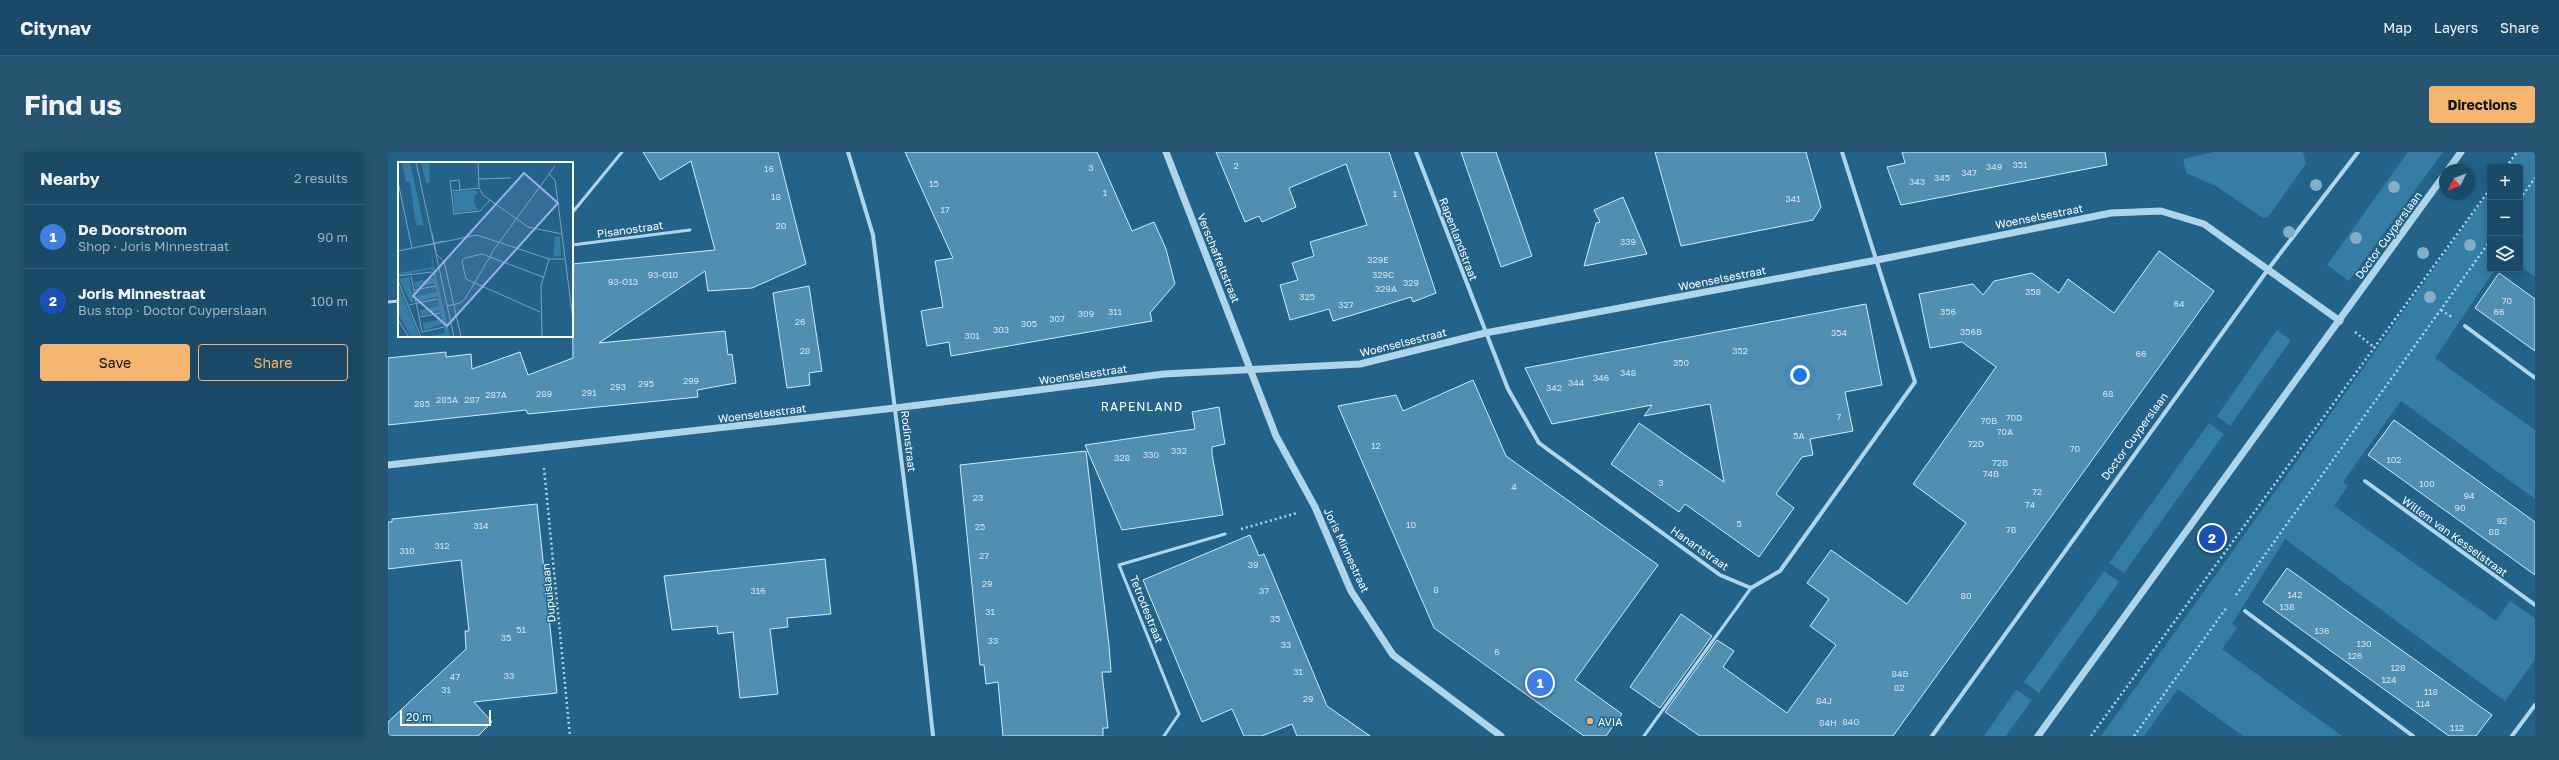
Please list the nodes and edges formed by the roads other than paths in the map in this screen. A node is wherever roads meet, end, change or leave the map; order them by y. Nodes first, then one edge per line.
1 (622, 152) edge
2 (848, 152) edge
3 (1166, 152) edge
4 (1416, 152) edge
5 (1842, 152) edge
6 (2358, 152) edge
7 (2461, 152) edge
8 (2452, 164) edge
9 (2439, 182) edge
10 (573, 212) edge
11 (690, 230) dead end
12 (573, 245) edge
13 (1878, 260) junction
14 (2269, 268) junction
15 (398, 301) edge
16 (388, 302) edge
17 (2340, 321) junction
18 (2465, 326) dead end
19 (1485, 333) junction
20 (1252, 371) junction
21 (2535, 378) edge
22 (895, 408) junction
23 (388, 465) edge
24 (2365, 482) dead end
25 (1225, 534) road end
26 (1751, 588) junction
27 (2535, 605) edge
28 (2245, 611) dead end
29 (2535, 705) edge
30 (933, 736) edge
31 (1164, 736) edge
32 (1501, 736) edge
33 (1644, 736) edge
34 (1932, 736) edge
35 (2038, 736) edge
36 (2413, 736) edge
37 (2512, 736) edge

1 - 10 lane
2 - 22 street, Rodinstraat
3 - 20 street, Verschaffeltstraat
4 - 19 street, Rapenlandstraat
5 - 13 street
6 - 14 street, Doctor Cuyperslaan
7 - 8 street
9 - 17 street, Doctor Cuyperslaan
11 - 12 lane, Pisanostraat
13 - 14 street, Woenselsestraat
13 - 19 street, Woenselsestraat
13 - 26 street
14 - 17 street, Woenselsestraat
14 - 34 street, Doctor Cuyperslaan
15 - 16 lane
17 - 35 street, Doctor Cuyperslaan
18 - 21 street
19 - 20 street, Woenselsestraat
19 - 26 street, Hanartstraat
20 - 22 street, Woenselsestraat
20 - 32 street, Joris Minnestraat
22 - 23 street, Woenselsestraat
22 - 30 street, Rodinstraat
24 - 27 street, Willem van Kesselstraat
25 - 31 lane, Tetrodestraat
26 - 33 lane
28 - 36 street
29 - 37 street

